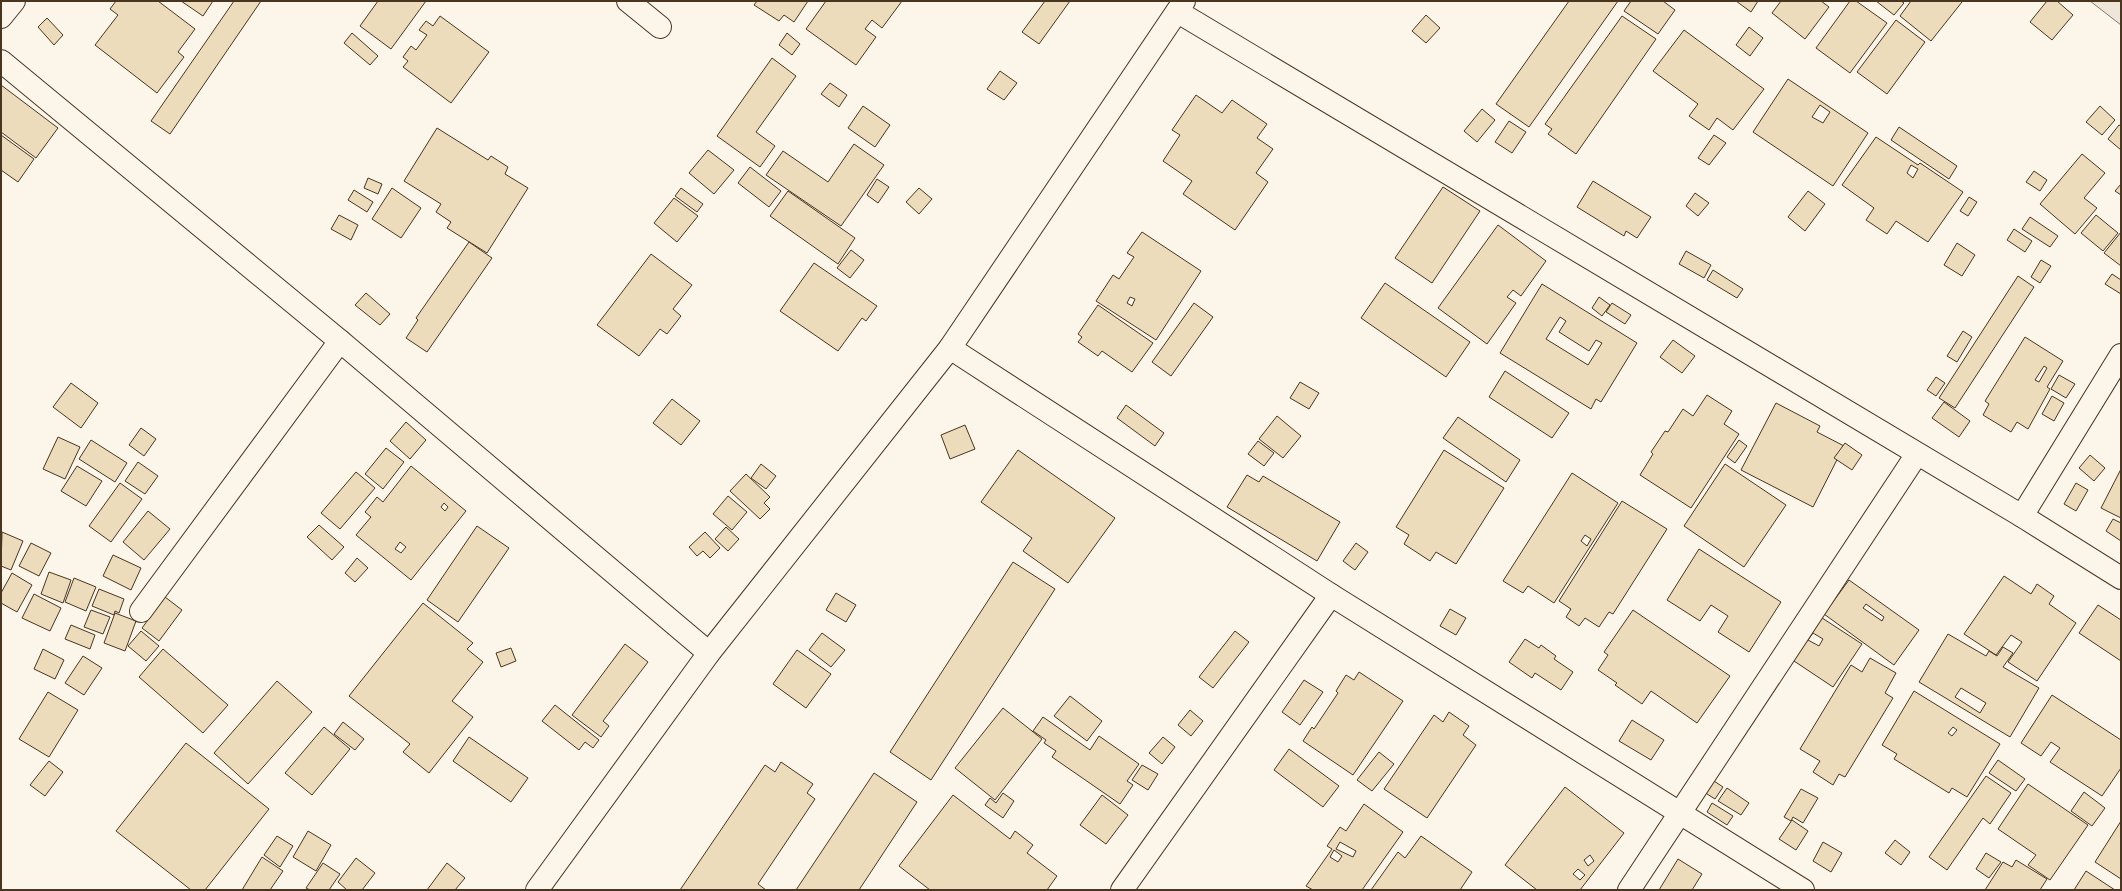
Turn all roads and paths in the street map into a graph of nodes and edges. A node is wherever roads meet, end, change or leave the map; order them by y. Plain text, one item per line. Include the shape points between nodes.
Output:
1 (14, 1) edge
2 (628, 1) edge
3 (1181, 7) edge
4 (1, 17) edge
5 (660, 27) dead end
6 (1, 61) edge
7 (340, 341) junction
8 (950, 348) junction
9 (2121, 355) edge
10 (1917, 454) junction
11 (2022, 516) junction
12 (2121, 578) edge
13 (1330, 595) junction
14 (141, 611) dead end
15 (709, 653) junction
16 (1680, 815) junction
17 (537, 890) edge
18 (1122, 890) edge
19 (1629, 890) edge
20 (1803, 890) edge

1 - 4 street
2 - 5 street
3 - 8 street
3 - 10 street
6 - 7 street
7 - 14 street
7 - 15 street
8 - 13 street
8 - 15 street
9 - 11 street
10 - 11 street
10 - 16 street
11 - 12 street
13 - 16 street
13 - 18 street
15 - 17 street
16 - 19 street
16 - 20 street

